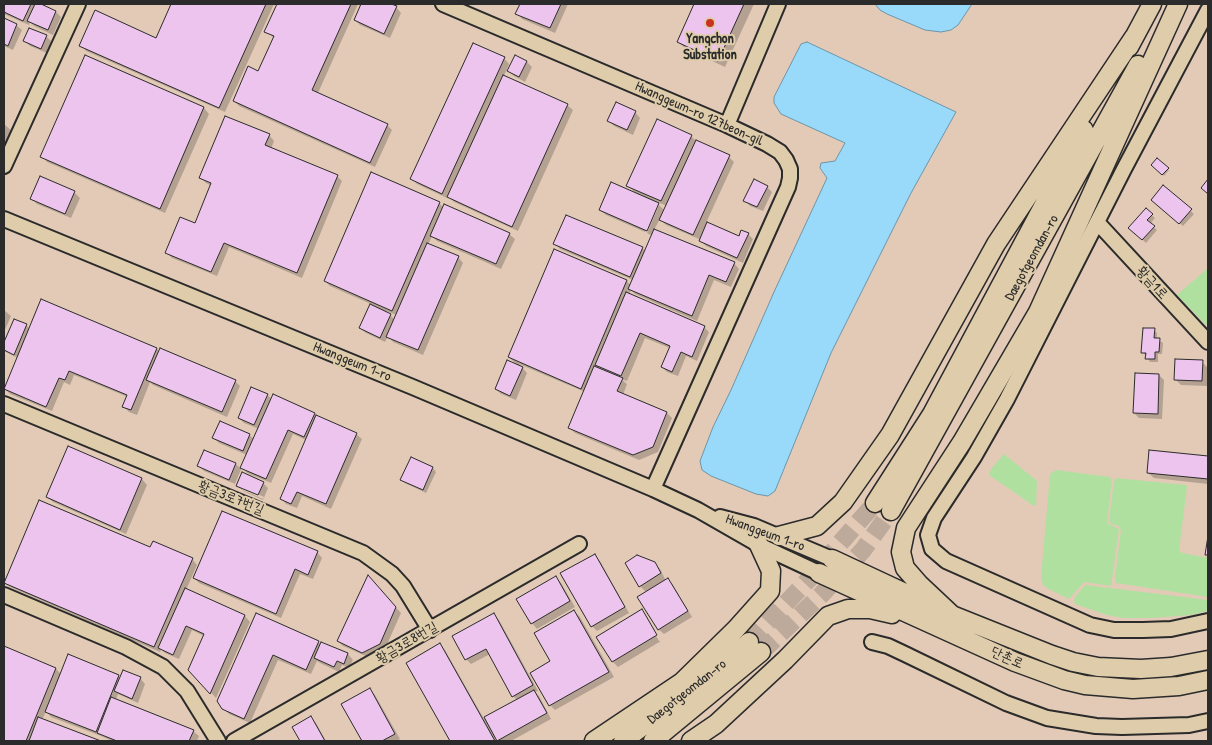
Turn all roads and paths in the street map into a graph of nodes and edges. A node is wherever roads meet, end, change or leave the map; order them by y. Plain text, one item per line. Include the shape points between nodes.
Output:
1 (78, 4) edge
2 (443, 4) edge
3 (778, 4) edge
4 (1152, 4) edge
5 (1171, 4) edge
6 (1178, 4) edge
7 (1208, 13) edge
8 (1134, 37) junction
9 (727, 125) junction
10 (4, 166) edge
11 (4, 219) edge
12 (1098, 222) junction
13 (1049, 302) junction
14 (1208, 342) edge
15 (5, 406) edge
16 (653, 489) junction
17 (875, 503) tunnel mouth
18 (698, 510) junction
19 (891, 510) tunnel mouth
20 (779, 536) junction
21 (579, 544) dead end
22 (759, 545) junction
23 (832, 559) joint
24 (819, 573) joint
25 (4, 595) edge
26 (952, 615) junction
27 (1208, 621) edge
28 (934, 624) junction
29 (430, 630) junction
30 (872, 642) dead end
31 (1208, 660) edge
32 (1208, 680) edge
33 (1208, 721) edge
34 (218, 741) edge
35 (234, 741) edge
36 (594, 741) edge
37 (623, 741) edge
38 (653, 741) edge
39 (691, 741) edge

1 - 10 street
2 - 9 street, Hwanggeum-ro 127beon-gil
3 - 9 street
4 - 8 main road, Daegotgeomdan-ro
5 - 19 main road, Daegotgeomdan-ro
6 - 13 main road
7 - 12 street
8 - 17 main road, Daegotgeomdan-ro via 932,414
8 - 20 main road via 996,244 890,435 844,502 817,526
9 - 16 street, Hwanggeum-ro 127beon-gil via 780,152 790,169 790,178
11 - 16 street, Hwanggeum 1-ro
12 - 13 street
12 - 14 street, 황금1로
13 - 26 main road via 1038,312 962,442 906,528 901,552 905,568
13 - 27 street via 996,421 930,527 928,535 932,549 946,561 1090,625 1114,630 1143,630 1186,627
15 - 29 street, 황금3로7번길 via 363,553 403,586
16 - 18 street, Hwanggeum 1-ro
18 - 20 street, Hwanggeum 1-ro
18 - 22 street, Hwanggeum 1-ro
20 - 23 street, Hwanggeum 1-ro
21 - 29 street, 황금3로8번길
22 - 24 street, Hwanggeum 1-ro
22 - 36 main road via 771,571 770,591 682,682
23 - 26 main road, 단촌로
24 - 28 main road, 단촌로
25 - 34 street via 126,647 163,667 187,692
26 - 31 main road, 단촌로 via 1052,655 1098,667 1141,669
28 - 32 main road, 단촌로 via 1045,674 1084,685 1141,689
28 - 39 main road via 870,609 848,609 828,616 716,724
29 - 35 street, 황금3로8번길
30 - 33 street via 888,646 1006,704 1047,718 1122,727
37 - 38 main road, Daegotgeomdan-ro via 755,647

